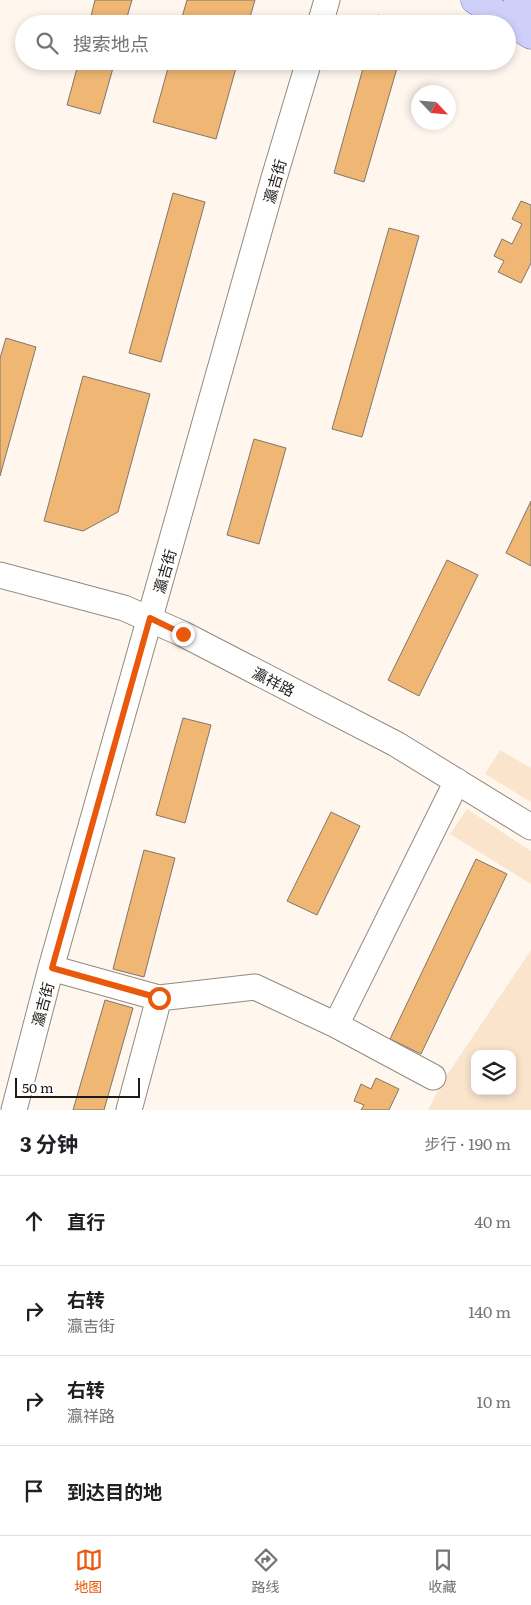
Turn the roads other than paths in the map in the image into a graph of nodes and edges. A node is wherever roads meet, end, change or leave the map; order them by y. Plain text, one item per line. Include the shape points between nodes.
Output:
1 (327, 0) edge
2 (475, 0) edge
3 (518, 0) edge
4 (531, 8) edge
5 (323, 15) edge
6 (500, 15) edge
7 (516, 25) edge
8 (531, 34) edge
9 (306, 70) edge
10 (0, 575) edge
11 (150, 618) junction
12 (457, 782) junction
13 (531, 827) edge
14 (52, 968) junction
15 (159, 998) junction
16 (336, 1025) junction
17 (433, 1077) dead end
18 (14, 1110) edge
19 (129, 1110) edge

1 - 5 street
2 - 6 main road
3 - 4 main road
7 - 8 main road
9 - 11 street, 瀛吉街
10 - 11 street, 瀛祥路
11 - 12 street, 瀛祥路 via 396,744
11 - 14 street, 瀛吉街
12 - 13 street, 瀛祥路
12 - 16 street
14 - 15 street
14 - 18 street, 瀛吉街
15 - 16 street via 254,987
15 - 19 street
16 - 17 street

